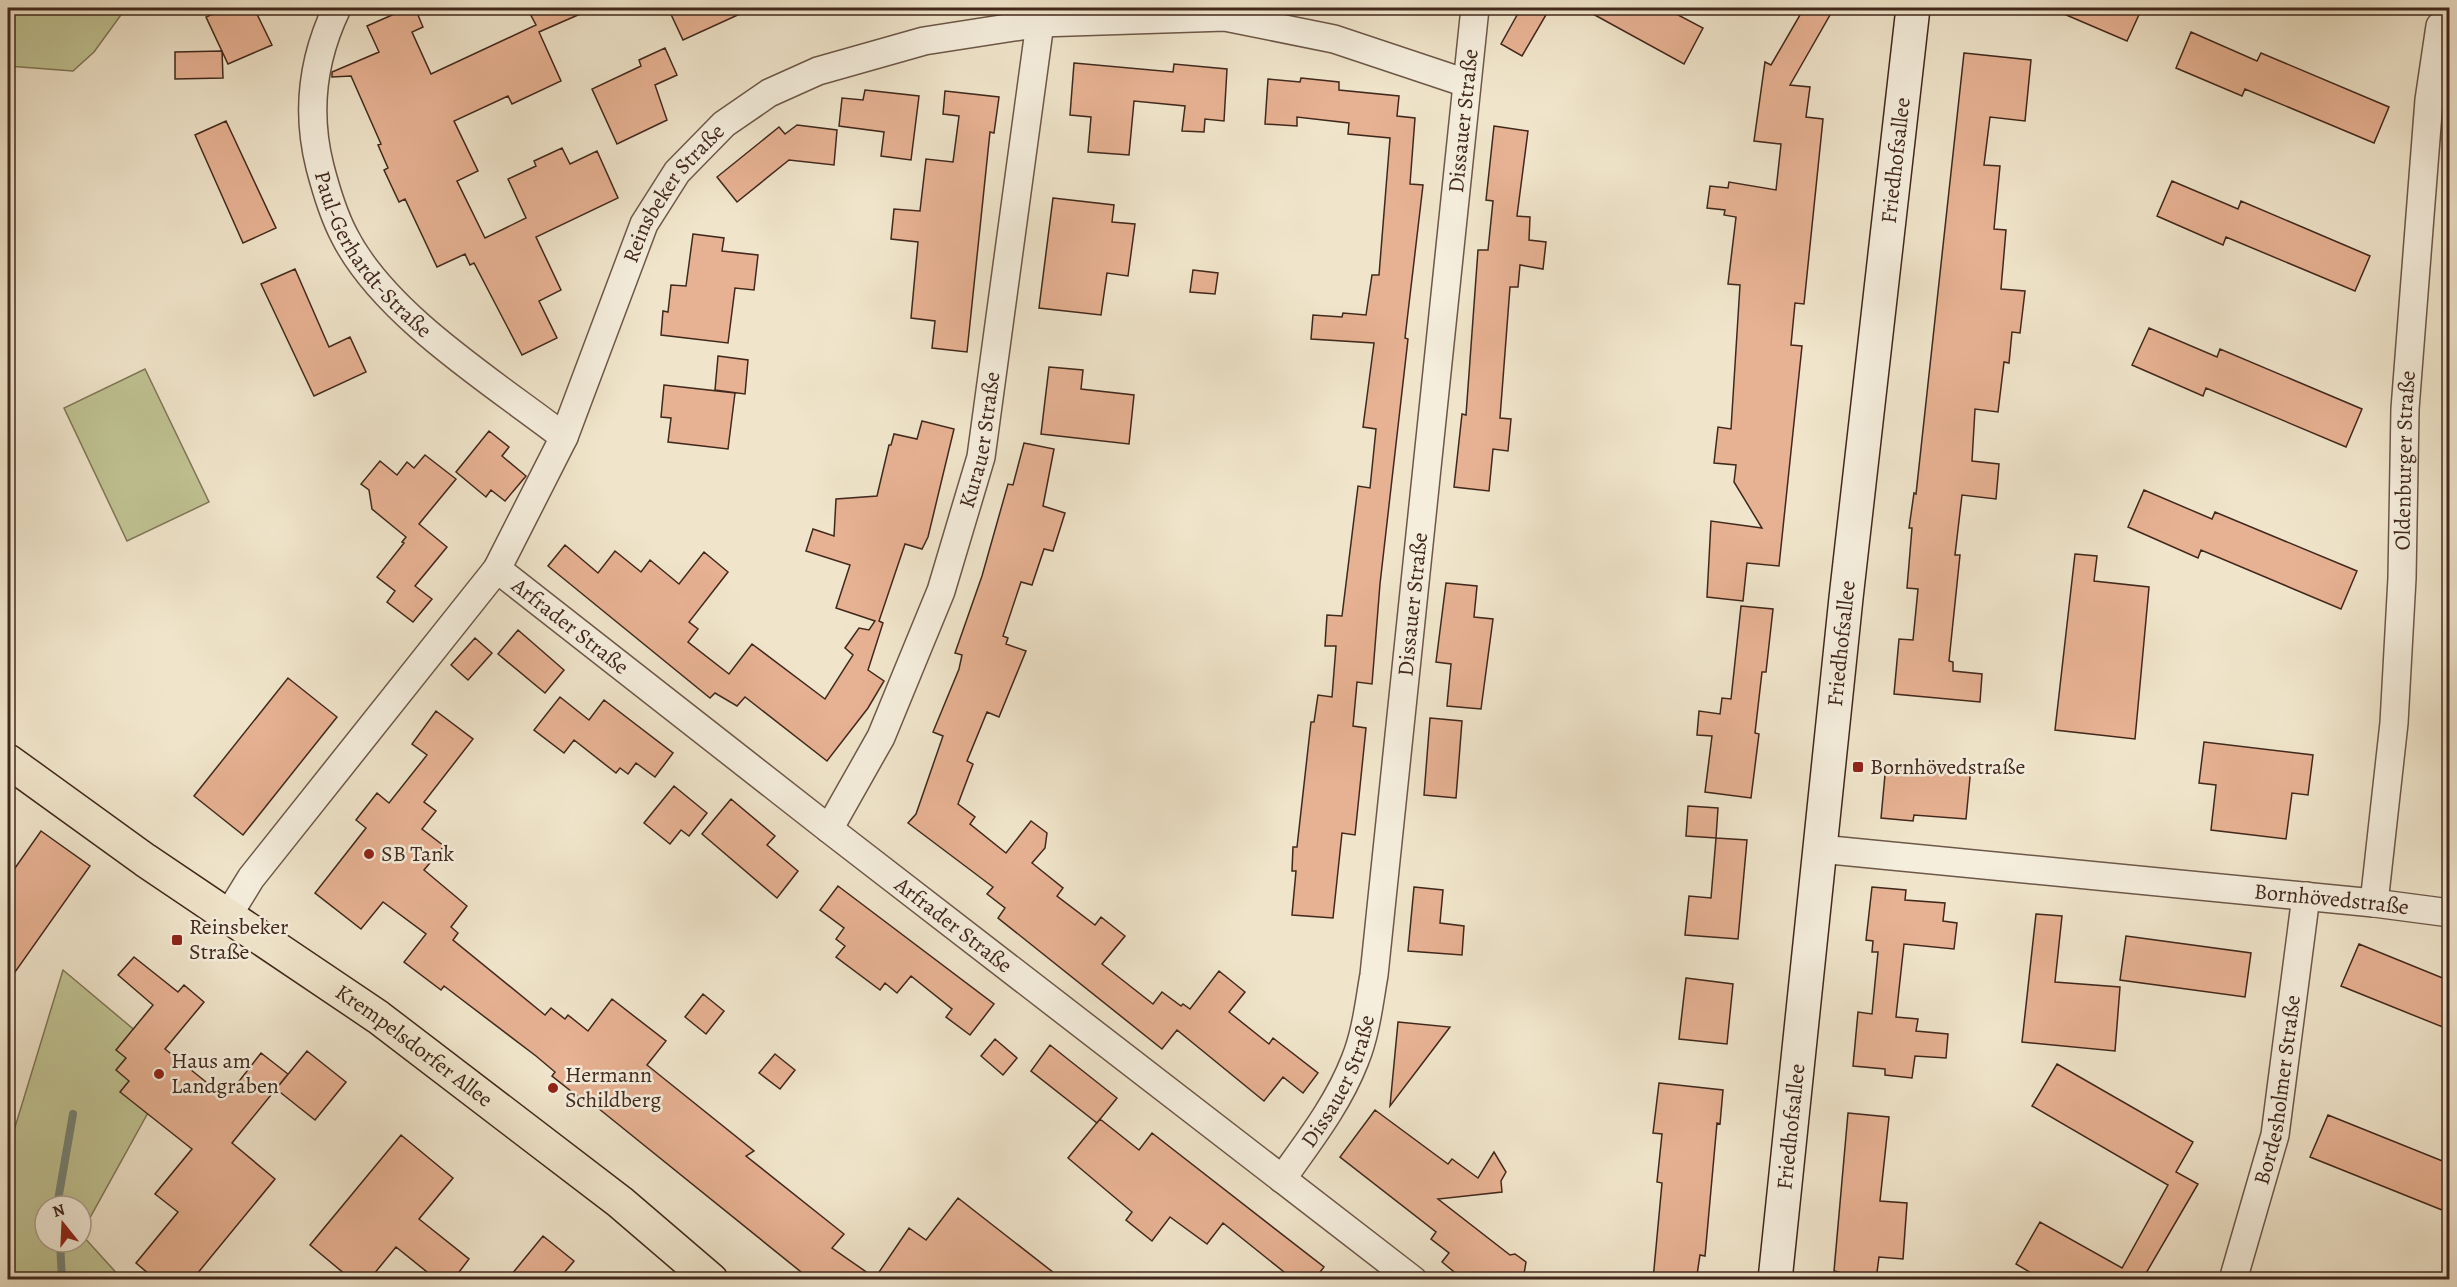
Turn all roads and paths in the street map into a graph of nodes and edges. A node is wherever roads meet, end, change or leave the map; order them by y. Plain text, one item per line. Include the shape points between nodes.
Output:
1 (337, 8) edge
2 (1475, 8) edge
3 (1913, 8) edge
4 (2444, 20) edge
5 (1040, 23) junction
6 (1466, 83) junction
7 (564, 437) junction
8 (497, 569) junction
9 (8, 761) edge
10 (829, 829) junction
11 (1820, 849) junction
12 (2307, 896) junction
13 (2374, 903) junction
14 (2450, 913) edge
15 (228, 916) junction
16 (1282, 1179) junction
17 (711, 1280) edge
18 (1413, 1280) edge
19 (1775, 1280) edge
20 (2233, 1280) edge

1 - 7 street, Paul-Gerhardt-Straße via 323,37 312,100 313,140 325,188 344,236 374,280 411,318
2 - 6 street, Dissauer Straße
3 - 11 street, Friedhofsallee
4 - 13 street, Oldenburger Straße via 2429,100 2405,409 2394,723
5 - 6 street, Reinsbeker Straße via 1225,17 1334,39
5 - 7 street, Reinsbeker Straße via 924,40 818,71 769,93 724,124 677,172 644,224
5 - 10 street, Kurauer Straße via 981,457 937,602 881,737
6 - 16 street, Dissauer Straße via 1367,1018 1355,1060 1329,1113
7 - 8 street, Reinsbeker Straße
8 - 10 street, Arfrader Straße
8 - 15 street, Reinsbeker Straße via 258,869
9 - 15 main road, Krempelsdorfer Allee
10 - 16 street, Arfrader Straße
11 - 12 street, Bornhövedstraße
11 - 19 street, Friedhofsallee
12 - 13 street, Bornhövedstraße
12 - 20 street, Bordesholmer Straße via 2275,1135
13 - 14 street, Bornhövedstraße
15 - 17 main road, Krempelsdorfer Allee via 378,1017 620,1202
16 - 18 street, Arfrader Straße

